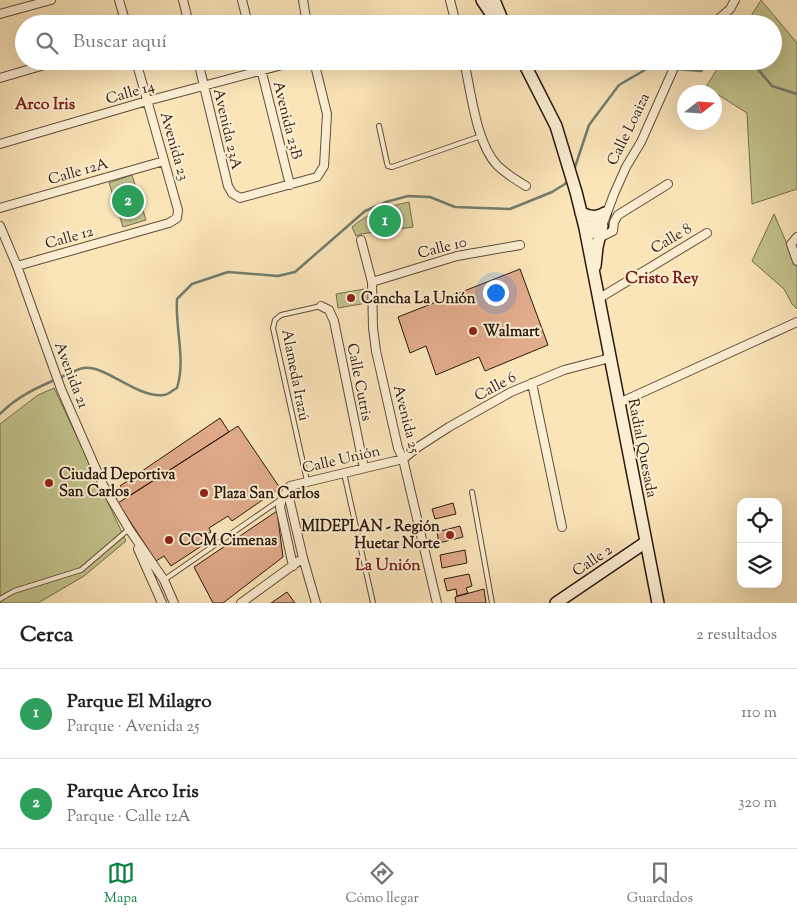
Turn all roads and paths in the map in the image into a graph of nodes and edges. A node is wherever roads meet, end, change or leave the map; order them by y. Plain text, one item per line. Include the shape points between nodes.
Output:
1 (51, 0) edge
2 (119, 0) edge
3 (182, 0) edge
4 (242, 0) edge
5 (303, 0) edge
6 (450, 0) edge
7 (482, 0) edge
8 (494, 0) edge
9 (735, 0) edge
10 (0, 14) edge
11 (123, 15) edge
12 (186, 15) edge
13 (246, 15) edge
14 (306, 15) edge
15 (454, 15) edge
16 (492, 15) edge
17 (500, 15) edge
18 (723, 15) edge
19 (27, 70) edge
20 (139, 70) edge
21 (200, 70) edge
22 (262, 70) joint
23 (316, 70) edge
24 (466, 70) edge
25 (528, 70) edge
26 (673, 70) edge
27 (0, 78) edge
28 (204, 86) junction
29 (148, 101) junction
30 (379, 126) dead end
31 (481, 136) junction
32 (0, 144) edge
33 (164, 161) junction
34 (668, 184) dead end
35 (290, 185) junction
36 (526, 186) dead end
37 (0, 208) edge
38 (178, 210) joint
39 (606, 211) junction
40 (581, 213) junction
41 (0, 226) edge
42 (602, 226) junction
43 (586, 233) junction
44 (707, 233) dead end
45 (797, 237) edge
46 (599, 238) junction
47 (361, 240) dead end
48 (520, 244) dead end
49 (797, 261) edge
50 (17, 266) junction
51 (372, 282) junction
52 (594, 282) junction
53 (598, 299) junction
54 (321, 306) joint
55 (797, 322) edge
56 (610, 358) junction
57 (532, 383) junction
58 (619, 403) junction
59 (403, 459) junction
60 (364, 468) junction
61 (344, 473) junction
62 (307, 482) junction
63 (288, 489) junction
64 (472, 492) dead end
65 (282, 499) junction
66 (562, 527) dead end
67 (129, 529) junction
68 (646, 542) junction
69 (303, 558) junction
70 (293, 566) junction
71 (164, 580) junction
72 (0, 599) edge
73 (162, 603) edge
74 (174, 603) edge
75 (241, 603) edge
76 (316, 603) edge
77 (373, 603) edge
78 (437, 603) edge
79 (492, 603) edge
80 (556, 603) edge
81 (658, 603) edge

1 - 10 street
2 - 11 street
3 - 12 street
4 - 13 street
5 - 14 street
6 - 15 street
7 - 16 main road
8 - 17 main road
9 - 18 street
19 - 27 street
20 - 29 street, Avenida 23
21 - 28 street, Avenida 23A
22 - 28 street, Calle 14
22 - 35 street, Avenida 23B
23 - 35 street via 327,114 324,166 317,177
24 - 31 street
25 - 40 main road via 556,126
26 - 39 street, Calle Loaiza
28 - 29 street, Calle 14
28 - 35 street, Avenida 23A via 232,193 240,198
29 - 32 street, Calle 14
29 - 33 street, Avenida 23
30 - 31 lane via 388,166 392,167
31 - 36 street via 496,164
33 - 37 street, Calle 12A
33 - 38 street, Avenida 23
34 - 46 street via 618,214 612,231
38 - 50 street, Calle 12 via 177,218 168,223
39 - 40 main road via 591,217
39 - 42 street, Calle Loaiza
39 - 43 street
40 - 43 main road
41 - 50 street, Avenida 21
42 - 43 street
42 - 46 main road, Calle Loaiza
43 - 52 main road
44 - 53 street, Calle 8
45 - 49 street via 791,244
46 - 52 main road, Calle Loaiza
47 - 51 street, Avenida 25
48 - 51 street, Calle 10 via 457,256
50 - 67 street, Avenida 21 via 61,389 103,485
51 - 59 street, Avenida 25 via 376,351
52 - 53 main road, Radial Quesada
53 - 56 main road, Radial Quesada
54 - 60 street, Calle Cutris via 329,310 334,321
54 - 62 lane, Alameda Irazú via 281,315 275,320 274,328
55 - 58 street
56 - 57 street, Calle 6 via 564,370
56 - 58 main road, Radial Quesada
57 - 59 street, Calle 6 via 449,427
57 - 66 street
58 - 68 main road, Radial Quesada
59 - 60 street, Calle Unión
59 - 78 street, Avenida 25
60 - 61 street, Calle Unión
61 - 62 street, Calle Unión
61 - 77 lane
62 - 63 street, Calle Unión via 294,484
63 - 65 street, Calle Unión
63 - 69 street, Calle Unión
64 - 79 lane
65 - 70 street via 282,522
65 - 71 lane
67 - 71 street, Avenida 21
67 - 72 lane via 81,570 14,591
67 - 73 street, Avenida 21
68 - 80 main road, Calle 2
68 - 81 main road, Radial Quesada
69 - 70 street
69 - 76 street, Calle Unión
70 - 75 street
71 - 74 street, Avenida 21

